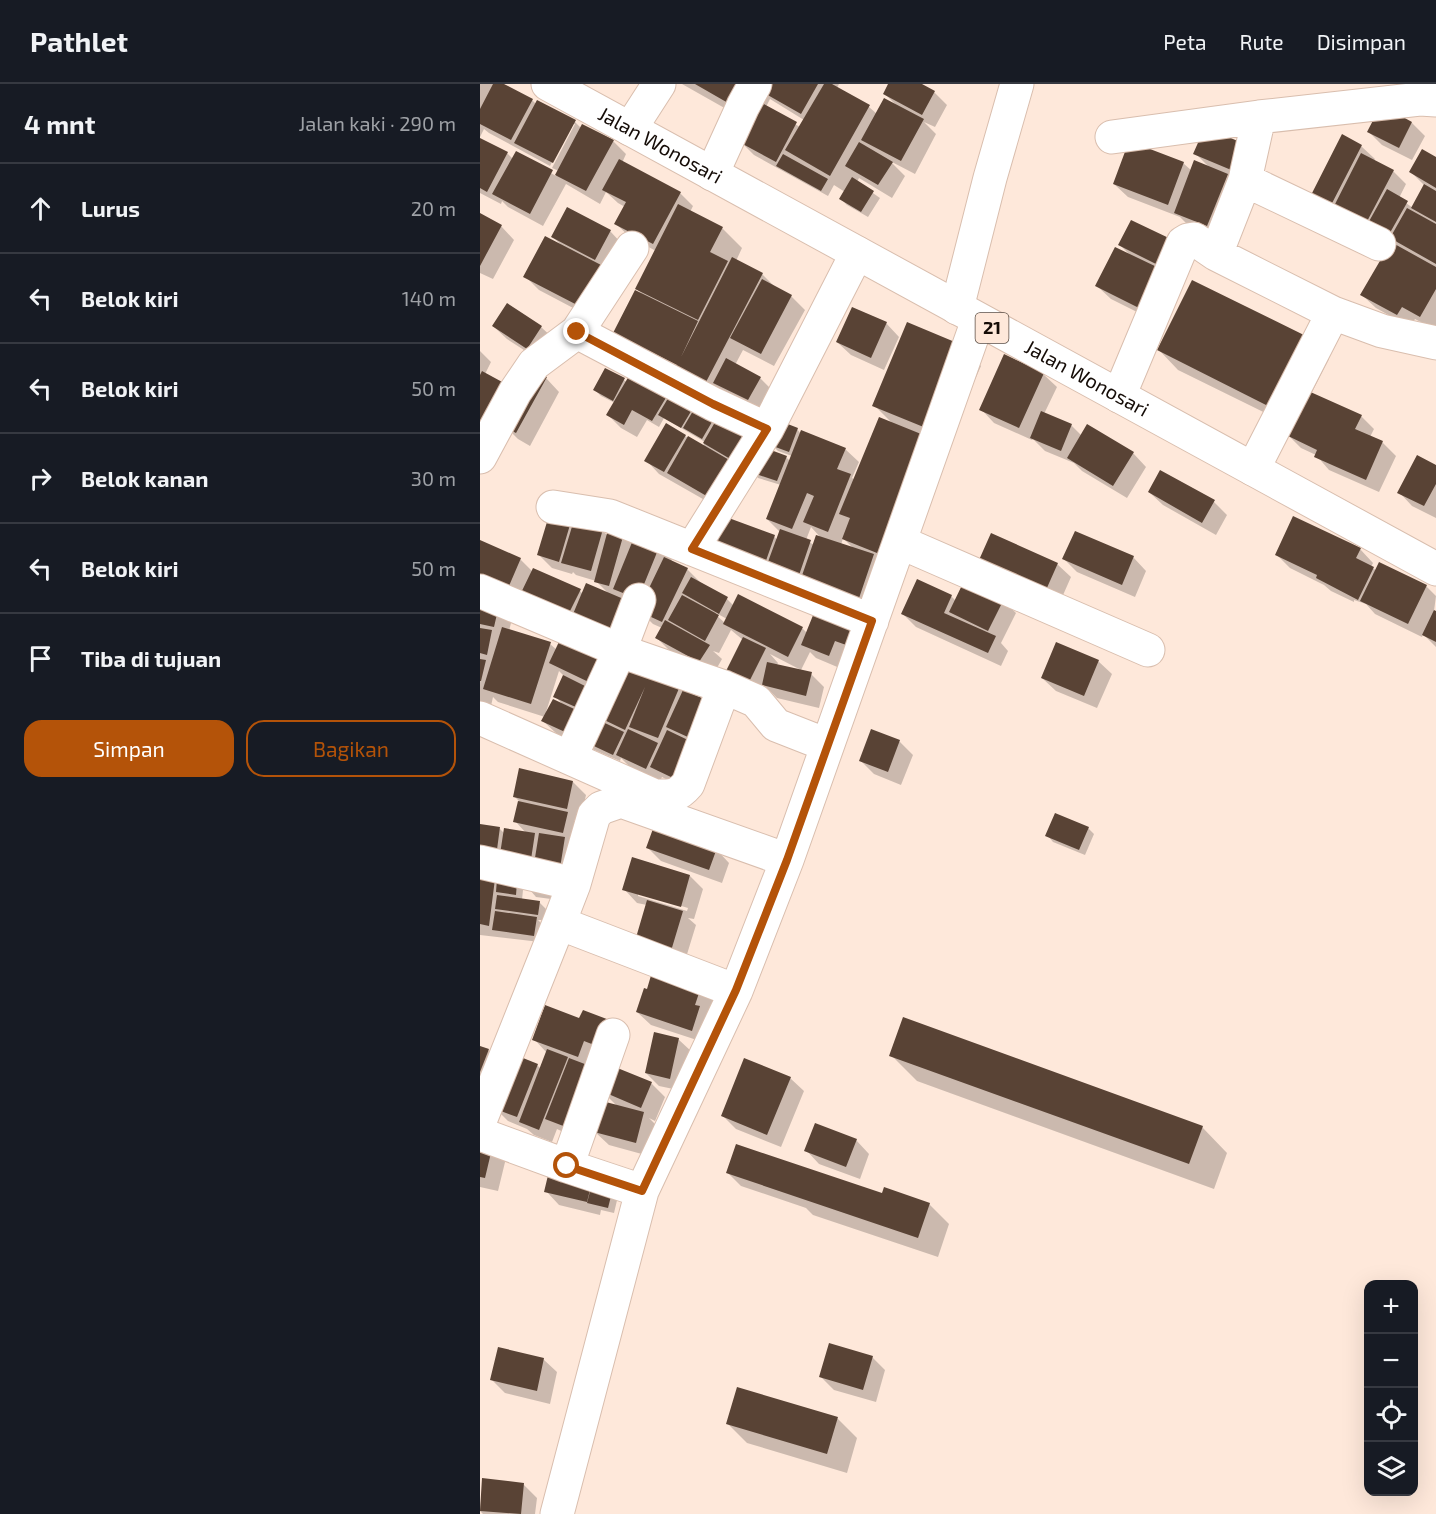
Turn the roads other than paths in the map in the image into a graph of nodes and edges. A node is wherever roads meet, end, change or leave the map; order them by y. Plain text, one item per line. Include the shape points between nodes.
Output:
1 (550, 84) edge
2 (659, 84) edge
3 (755, 84) edge
4 (1017, 84) edge
5 (1425, 94) edge
6 (1259, 117) junction
7 (630, 129) junction
8 (1112, 137) dead end
9 (712, 174) junction
10 (1245, 180) junction
11 (1379, 244) dead end
12 (632, 248) dead end
13 (857, 253) junction
14 (1216, 254) junction
15 (1333, 313) junction
16 (968, 314) junction
17 (577, 332) junction
18 (1436, 343) edge
19 (1119, 396) junction
20 (767, 429) junction
21 (480, 457) edge
22 (1253, 469) junction
23 (553, 507) dead end
24 (900, 542) junction
25 (692, 549) junction
26 (1436, 569) edge
27 (480, 591) edge
28 (639, 600) dead end
29 (872, 621) junction
30 (621, 650) junction
31 (1148, 650) dead end
32 (724, 687) junction
33 (480, 718) edge
34 (827, 745) junction
35 (570, 758) junction
36 (787, 860) junction
37 (480, 862) edge
38 (574, 884) junction
39 (559, 923) junction
40 (736, 990) junction
41 (613, 1035) dead end
42 (480, 1121) edge
43 (480, 1134) edge
44 (567, 1166) junction
45 (642, 1191) junction
46 (557, 1514) edge

1 - 7 main road, Jalan Wonosari / 21
2 - 7 main road
3 - 9 main road
4 - 16 main road via 990,178
5 - 6 main road
6 - 8 main road
6 - 10 main road
7 - 9 main road, Jalan Wonosari / 21
9 - 13 main road, Jalan Wonosari / 21
10 - 11 main road
10 - 14 main road
12 - 17 main road
13 - 16 main road, Jalan Wonosari / 21
13 - 20 main road
14 - 15 main road
14 - 19 main road via 1194,239 1183,243
15 - 18 main road via 1382,331
15 - 22 main road
16 - 19 main road, Jalan Wonosari / 21
16 - 24 main road
17 - 20 main road
17 - 21 main road via 534,364
19 - 22 main road, Jalan Wonosari / 21
20 - 25 main road
22 - 26 main road, Jalan Wonosari / 21
23 - 25 main road via 610,516
24 - 29 main road
24 - 31 main road
25 - 29 main road
27 - 30 main road
28 - 30 main road
29 - 34 main road
30 - 32 main road
30 - 35 main road
32 - 34 main road via 756,702 776,725
32 - 35 main road via 688,784 680,793 655,796
33 - 35 main road
34 - 36 main road
36 - 38 main road via 621,801 594,815
36 - 40 main road
37 - 38 main road
38 - 39 main road
39 - 40 main road
39 - 42 main road
40 - 45 main road
41 - 44 main road
43 - 44 main road
44 - 45 main road
45 - 46 main road

